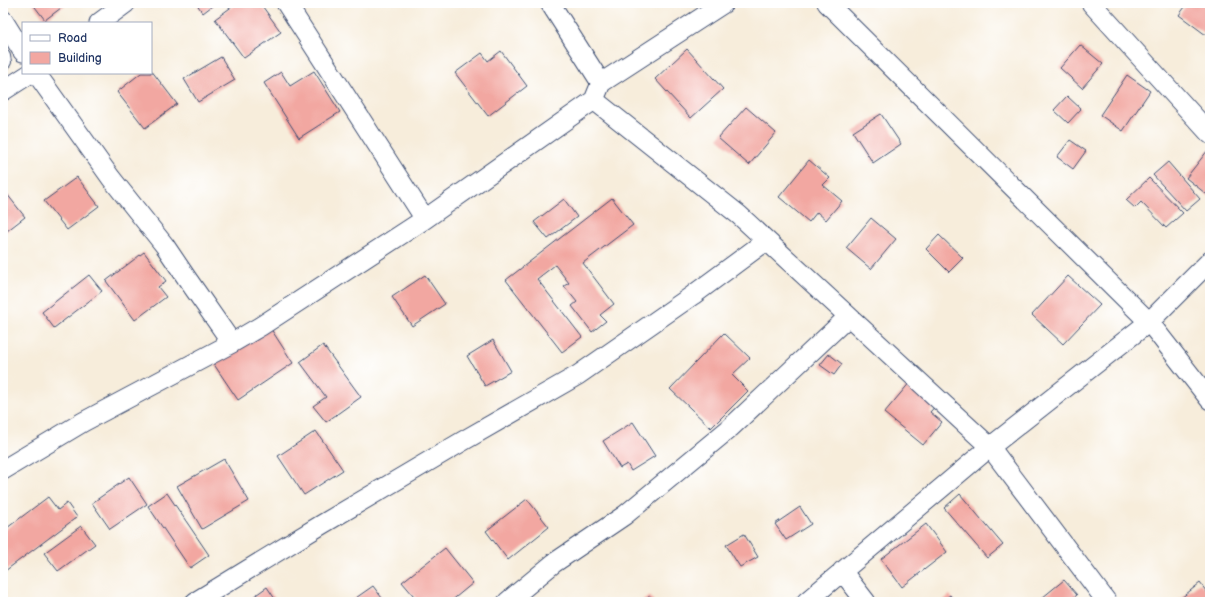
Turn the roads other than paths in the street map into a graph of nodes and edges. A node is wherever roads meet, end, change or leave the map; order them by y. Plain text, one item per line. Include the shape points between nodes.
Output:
1 (126, 3) edge
2 (286, 3) edge
3 (550, 3) edge
4 (724, 3) edge
5 (827, 3) edge
6 (1091, 3) edge
7 (3, 20) edge
8 (100, 22) edge
9 (22, 50) edge
10 (3, 53) edge
11 (3, 67) edge
12 (30, 74) edge
13 (37, 74) edge
14 (602, 82) junction
15 (3, 92) edge
16 (594, 100) junction
17 (1210, 134) edge
18 (426, 219) junction
19 (766, 241) junction
20 (1210, 261) edge
21 (848, 317) junction
22 (1149, 322) junction
23 (232, 343) junction
24 (1210, 400) edge
25 (990, 447) junction
26 (3, 470) edge
27 (842, 571) junction
28 (195, 602) edge
29 (507, 602) edge
30 (806, 602) edge
31 (866, 602) edge
32 (1107, 602) edge

1 - 8 street
2 - 18 street
3 - 14 street
4 - 14 street
5 - 22 street
6 - 17 street
7 - 9 street
10 - 11 lane via 6,62
12 - 15 street
13 - 23 street via 111,178 165,246
14 - 16 street
16 - 18 street
16 - 19 street via 739,215
18 - 23 street
19 - 21 street
19 - 28 street via 578,375
20 - 22 street
21 - 25 street
21 - 29 street via 730,428 625,515 554,563
22 - 24 street
22 - 25 street
23 - 26 street via 83,422
25 - 27 street
25 - 32 street
27 - 30 street
27 - 31 street

